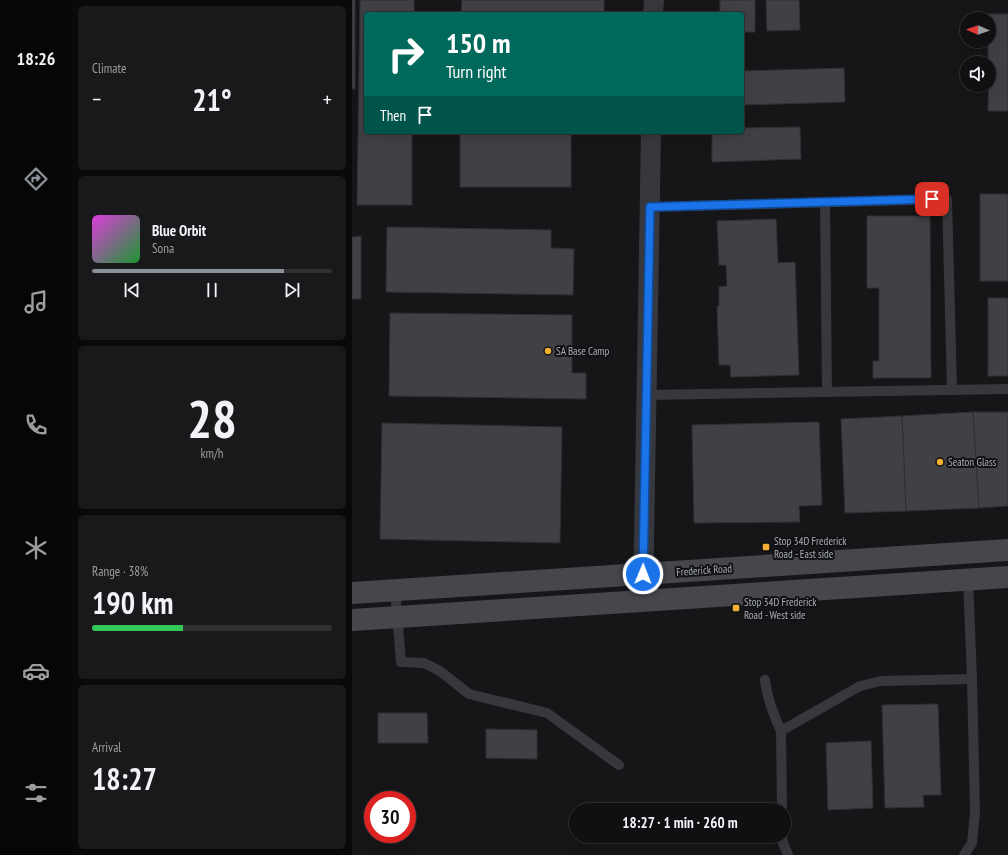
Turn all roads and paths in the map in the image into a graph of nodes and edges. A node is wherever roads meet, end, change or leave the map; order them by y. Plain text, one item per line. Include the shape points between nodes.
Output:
1 (654, 0) edge
2 (654, 12) edge
3 (651, 134) edge
4 (825, 202) junction
5 (650, 207) junction
6 (1008, 389) edge
7 (952, 390) junction
8 (827, 392) junction
9 (646, 394) junction
10 (1008, 550) edge
11 (643, 574) junction
12 (1008, 577) edge
13 (968, 580) junction
14 (395, 590) junction
15 (352, 593) edge
16 (643, 601) junction
17 (397, 616) junction
18 (352, 620) edge
19 (972, 679) junction
20 (765, 680) dead end
21 (781, 732) junction
22 (619, 765) dead end
23 (782, 803) edge
24 (783, 843) edge
25 (788, 855) edge
26 (964, 855) edge

1 - 2 street
3 - 5 street
4 - 5 lane
4 - 7 lane via 947,199
4 - 8 lane
5 - 9 street
6 - 7 lane
7 - 8 lane
8 - 9 lane
9 - 11 street
10 - 11 main road, Frederick Road
11 - 14 main road, Frederick Road
11 - 16 street
12 - 13 main road
13 - 16 main road
13 - 19 lane
14 - 15 main road, Frederick Road
14 - 17 lane
16 - 17 main road
17 - 18 main road
17 - 22 lane via 401,662 424,664 440,671 469,694 547,713
19 - 21 lane via 881,681 860,686
19 - 26 lane via 975,812 972,843
20 - 21 lane via 766,694
21 - 23 lane
24 - 25 lane

